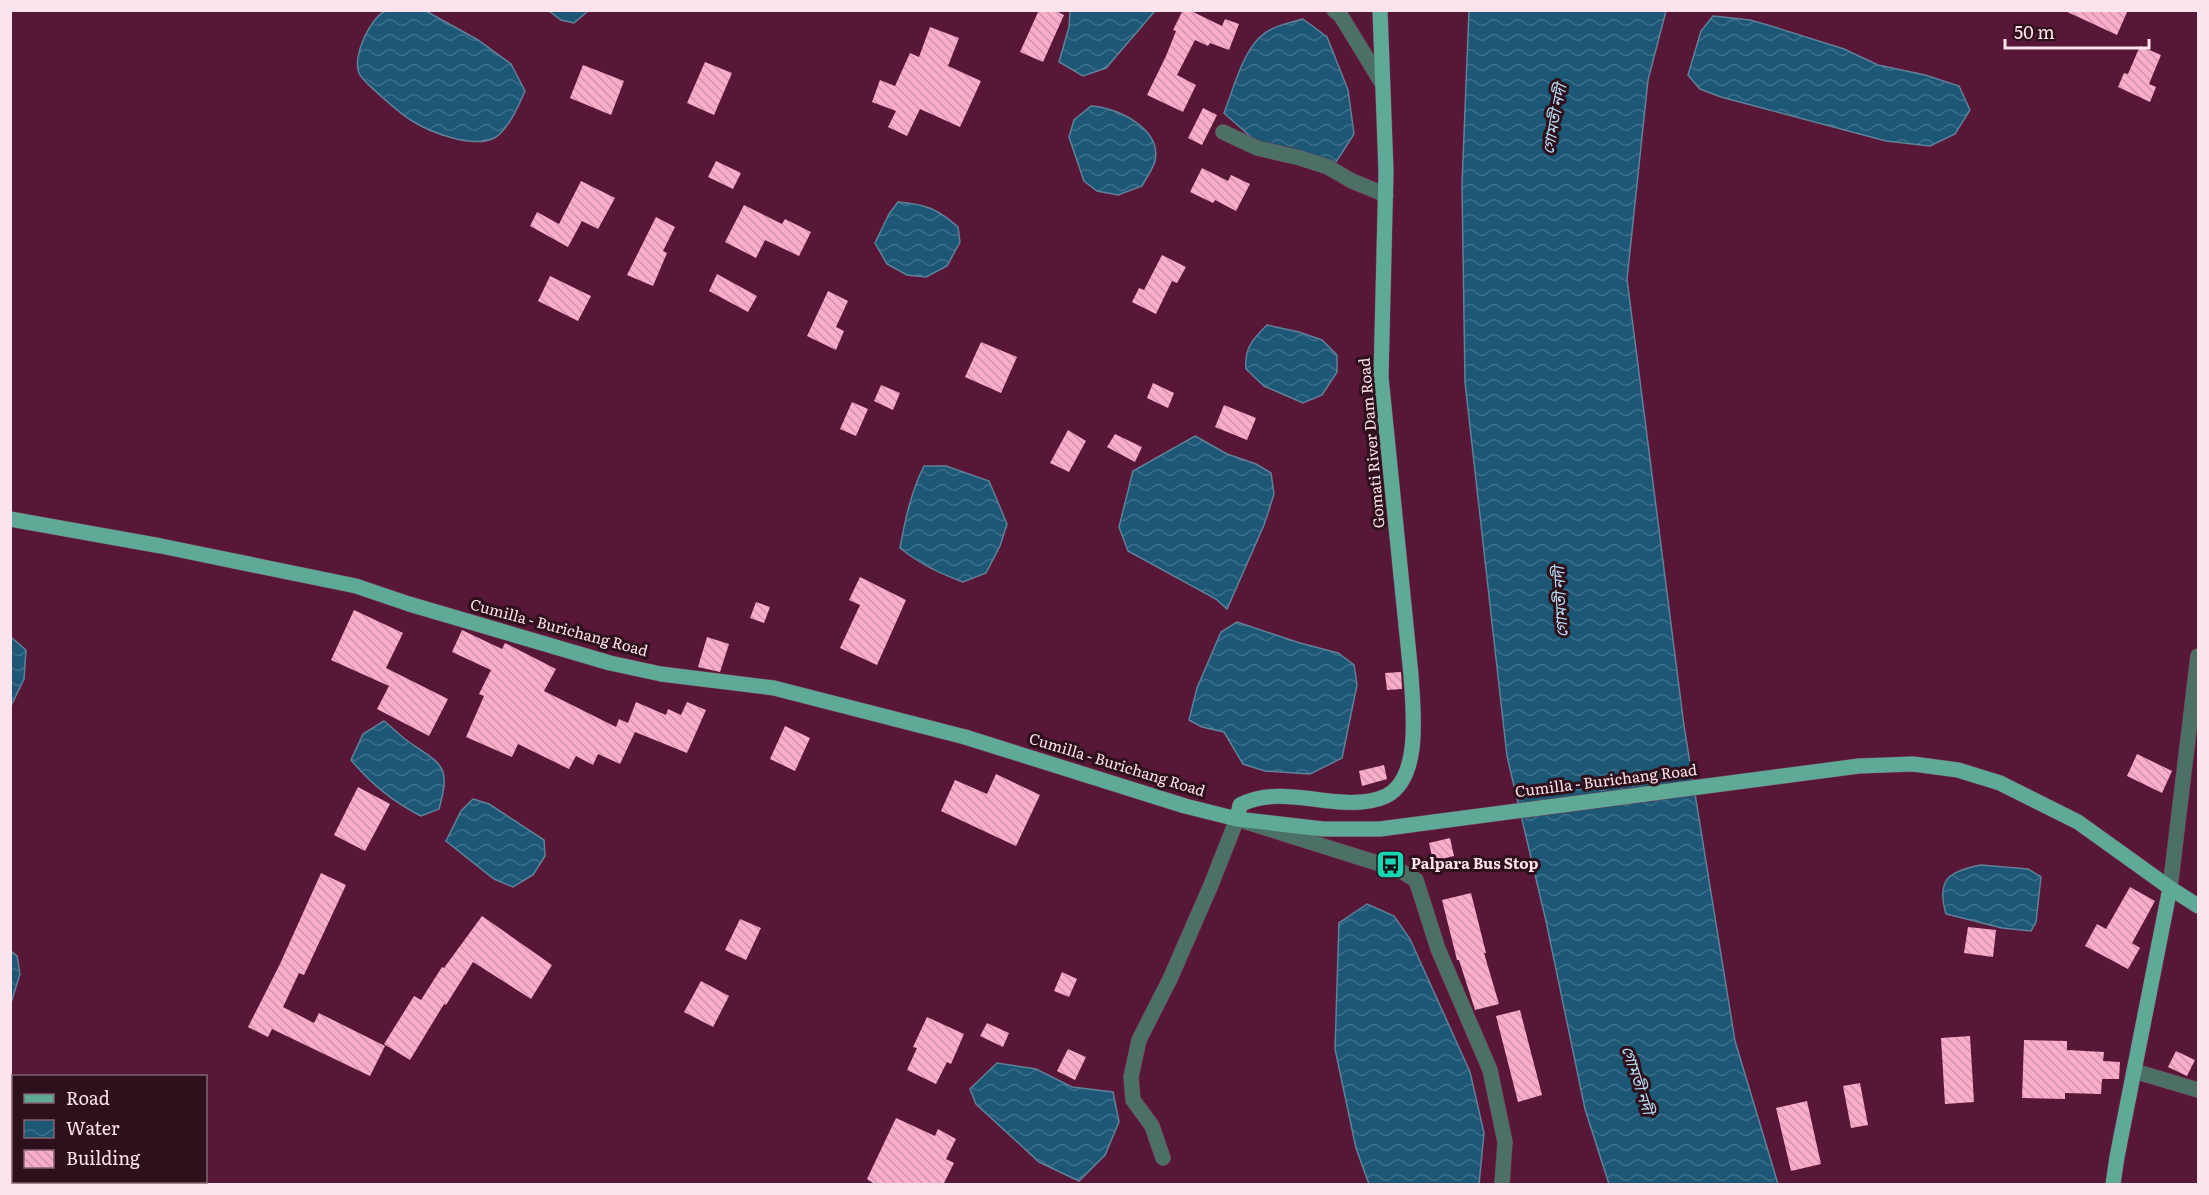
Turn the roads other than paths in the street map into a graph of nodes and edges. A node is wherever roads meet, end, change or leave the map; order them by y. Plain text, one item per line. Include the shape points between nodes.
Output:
1 (1334, 10) edge
2 (1380, 10) edge
3 (1382, 83) junction
4 (1223, 132) dead end
5 (1386, 195) junction
6 (10, 519) edge
7 (2199, 656) edge
8 (1237, 819) junction
9 (2170, 888) junction
10 (2199, 906) edge
11 (2134, 1071) junction
12 (2199, 1090) edge
13 (1163, 1158) dead end
14 (1502, 1185) edge
15 (2113, 1185) edge

1 - 3 street
2 - 3 main road, Gomati River Dam Road
3 - 5 main road, Gomati River Dam Road
4 - 5 street via 1257,148 1328,167
5 - 8 main road, Gomati River Dam Road via 1381,378 1411,675 1414,723 1409,763 1404,779 1385,796 1354,802 1273,796 1251,799 1240,805
6 - 8 main road, Cumilla - Burichang Road via 357,586 610,663 661,674 774,688 965,736
7 - 9 street
8 - 9 main road, Cumilla - Burichang Road via 1357,831 1859,766 1913,764 1958,770 2000,783 2078,822
8 - 13 street via 1212,885 1139,1040 1131,1077 1133,1100 1152,1126
8 - 14 street via 1383,865 1416,880 1438,949 1490,1070 1505,1142
9 - 10 main road, Cumilla - Burichang Road
9 - 11 main road
11 - 12 street
11 - 15 main road

